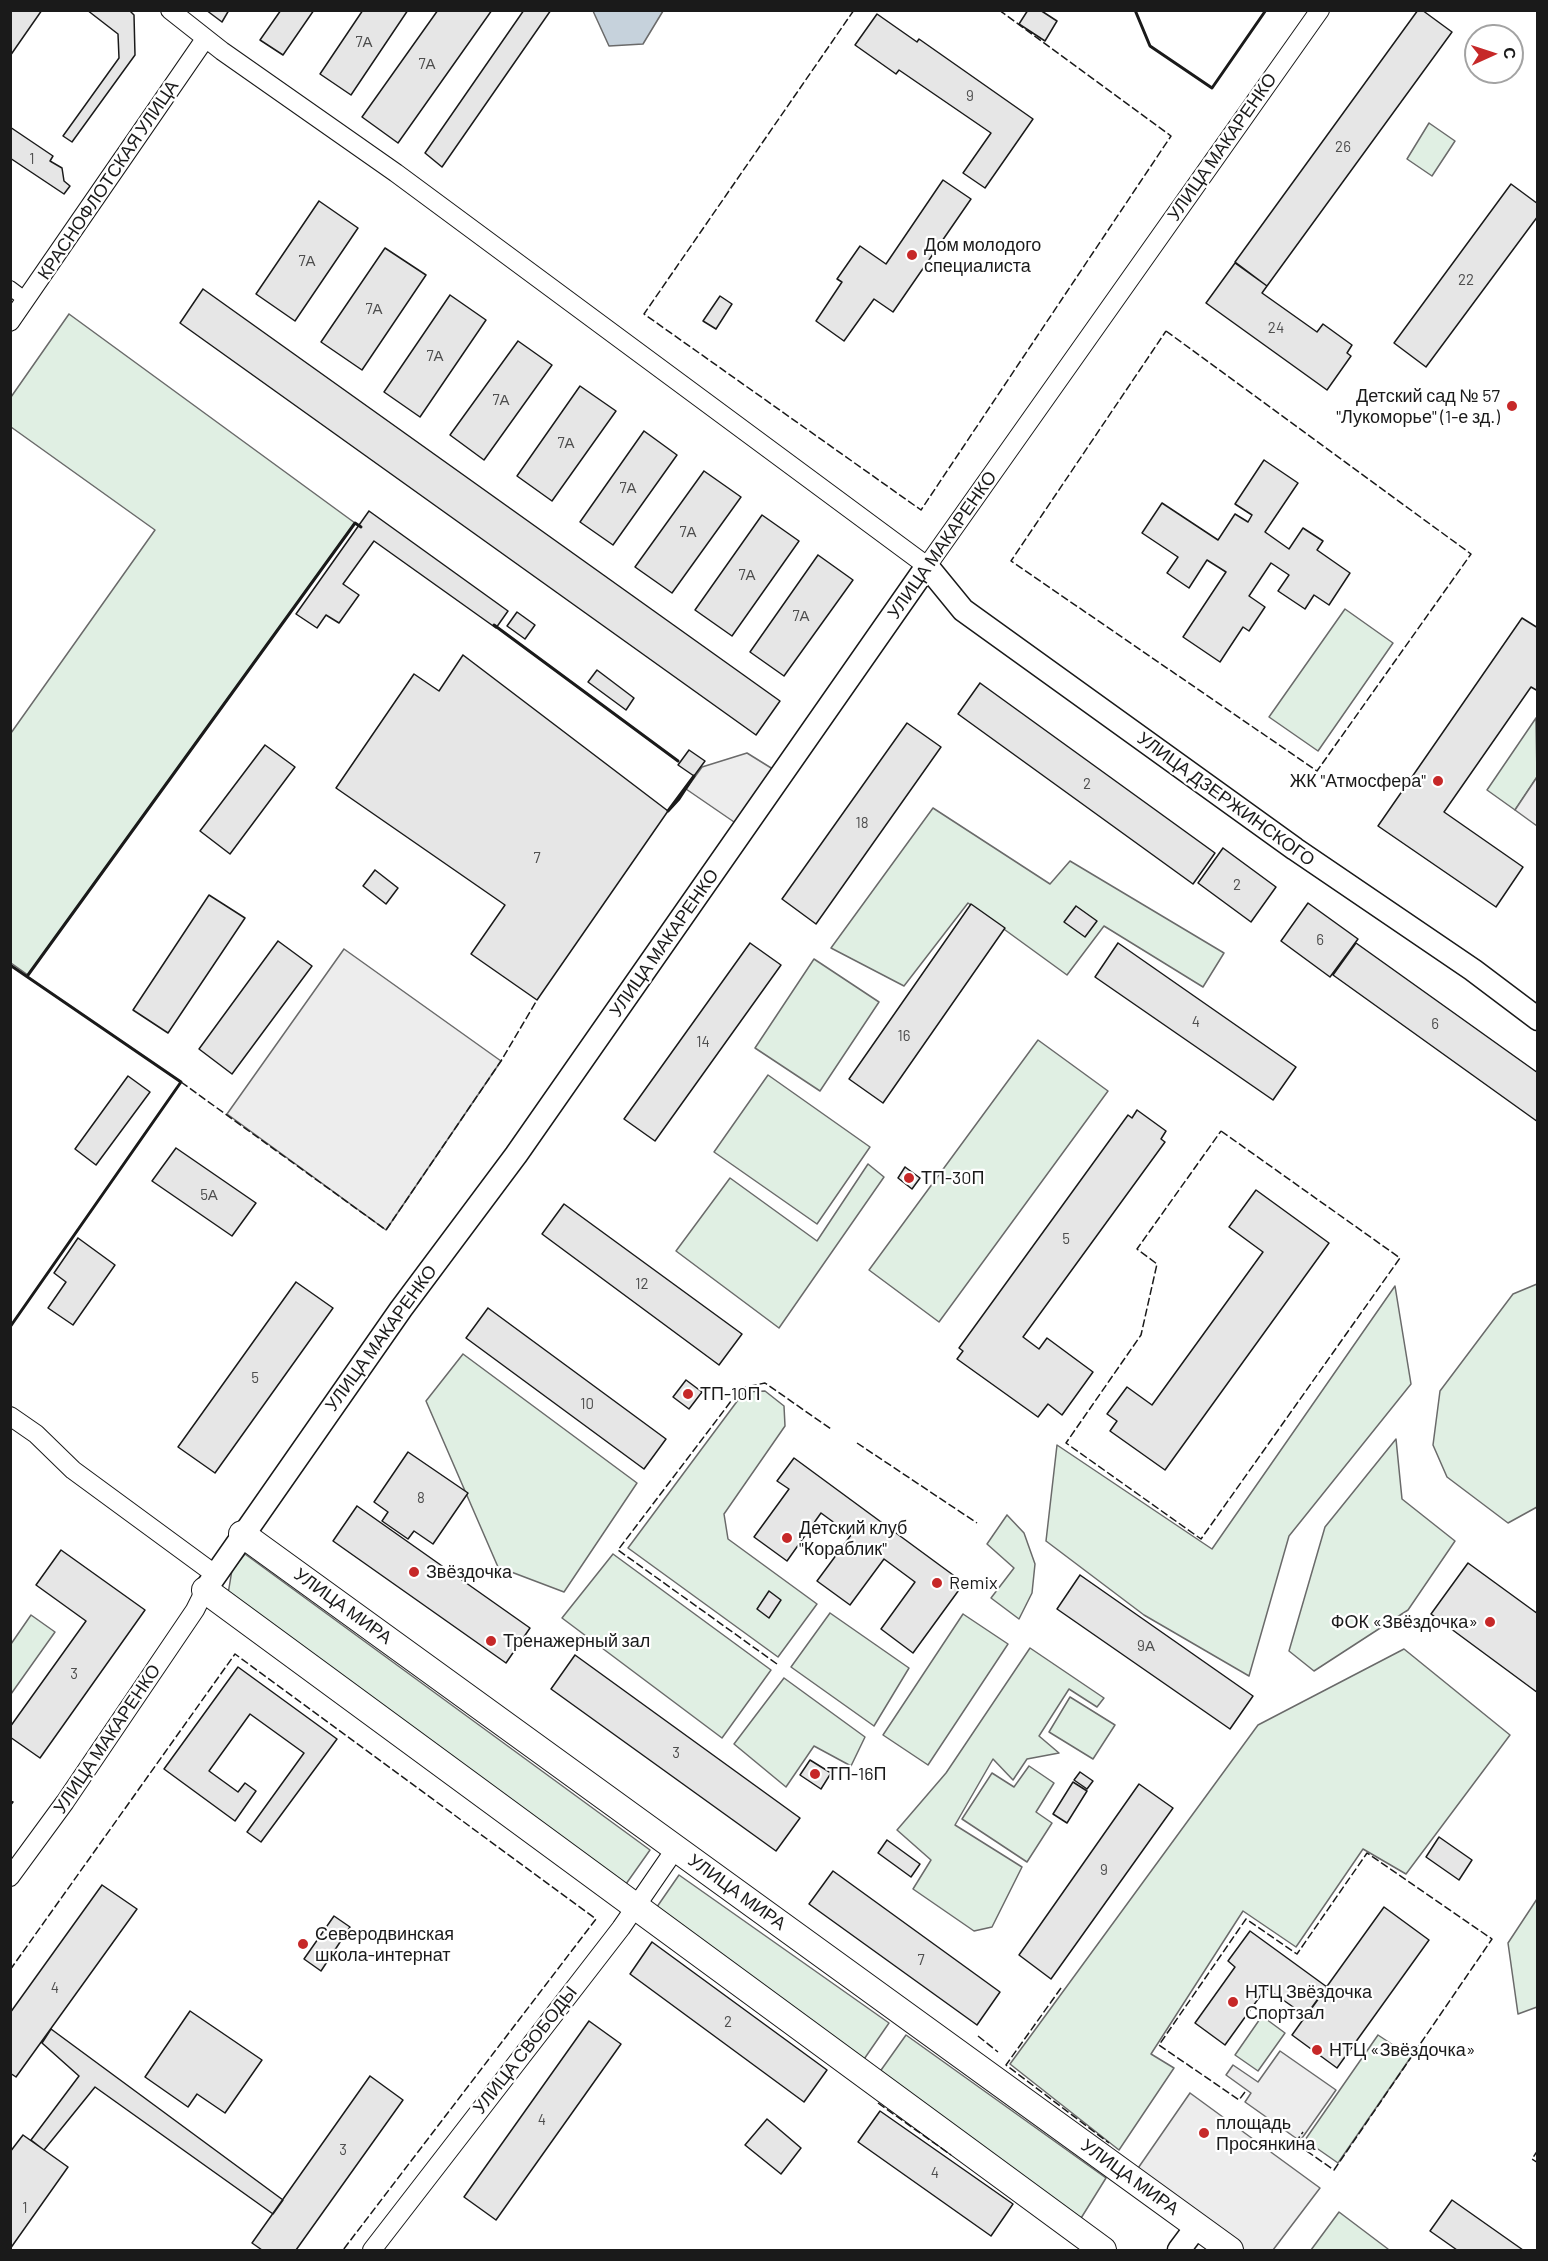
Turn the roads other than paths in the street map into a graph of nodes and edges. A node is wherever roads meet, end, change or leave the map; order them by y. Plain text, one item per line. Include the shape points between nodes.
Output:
1 (170, 10) edge
2 (1320, 10) edge
3 (205, 39) junction
4 (10, 288) edge
5 (26, 300) junction
6 (10, 322) edge
7 (927, 567) junction
8 (1538, 1019) edge
9 (10, 1416) edge
10 (242, 1534) junction
11 (211, 1582) junction
12 (676, 1848) junction
13 (10, 1877) edge
14 (635, 1905) junction
15 (1197, 2226) junction
16 (372, 2250) edge
17 (1103, 2250) edge
18 (1179, 2250) edge
19 (1230, 2250) edge

1 - 3 street
2 - 7 street, УЛИЦА МАКАРЕНКО
3 - 5 street, КРАСНОФЛОТСКАЯ УЛИЦА
3 - 7 street via 396,172
4 - 5 street
5 - 6 street, КРАСНОФЛОТСКАЯ УЛИЦА
7 - 8 street, УЛИЦА ДЗЕРЖИНСКОГО via 963,610
7 - 10 street, УЛИЦА МАКАРЕНКО via 516,1155 400,1309
9 - 11 street
10 - 11 street, УЛИЦА МАКАРЕНКО
10 - 12 main road, УЛИЦА МИРА
11 - 13 street, УЛИЦА МАКАРЕНКО via 65,1802
11 - 14 main road
12 - 14 street, УЛИЦА СВОБОДЫ
12 - 15 main road, УЛИЦА МИРА
14 - 16 street, УЛИЦА СВОБОДЫ
14 - 17 main road
15 - 18 street
15 - 19 main road, УЛИЦА МИРА

